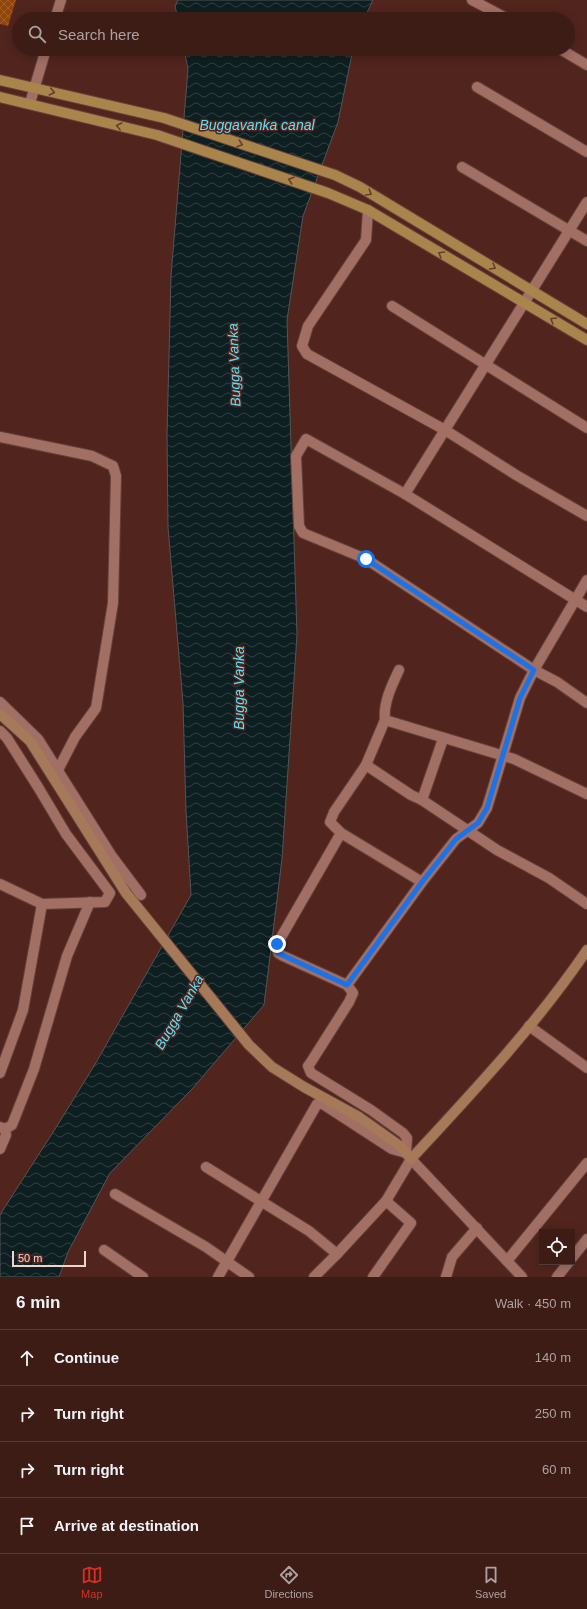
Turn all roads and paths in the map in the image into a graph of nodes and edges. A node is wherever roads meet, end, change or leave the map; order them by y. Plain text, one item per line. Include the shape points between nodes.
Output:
1 (61, 0) edge
2 (472, 0) edge
3 (57, 12) edge
4 (495, 12) edge
5 (44, 56) edge
6 (572, 56) edge
7 (587, 65) edge
8 (0, 80) edge
9 (477, 87) dead end
10 (35, 88) junction
11 (0, 97) edge
12 (30, 103) junction
13 (587, 152) edge
14 (462, 167) dead end
15 (587, 202) edge
16 (368, 210) junction
17 (569, 230) junction
18 (587, 241) edge
19 (531, 290) junction
20 (523, 302) junction
21 (392, 306) dead end
22 (587, 324) edge
23 (587, 340) edge
24 (485, 364) junction
25 (587, 428) edge
26 (445, 430) junction
27 (0, 437) edge
28 (405, 494) junction
29 (587, 516) edge
30 (587, 580) edge
31 (575, 600) junction
32 (587, 607) edge
33 (399, 670) dead end
34 (534, 670) junction
35 (0, 702) edge
36 (587, 703) edge
37 (0, 714) edge
38 (385, 720) junction
39 (0, 732) edge
40 (443, 739) junction
41 (502, 756) junction
42 (366, 764) junction
43 (58, 770) junction
44 (587, 794) edge
45 (422, 800) junction
46 (468, 831) junction
47 (341, 833) junction
48 (422, 882) junction
49 (0, 884) edge
50 (141, 895) dead end
51 (90, 902) junction
52 (42, 904) junction
53 (587, 904) edge
54 (587, 950) edge
55 (347, 985) junction
56 (529, 1026) junction
57 (587, 1068) edge
58 (0, 1073) edge
59 (3, 1128) edge
60 (0, 1149) edge
61 (409, 1156) junction
62 (587, 1163) edge
63 (206, 1167) dead end
64 (114, 1194) dead end
65 (263, 1201) junction
66 (386, 1201) junction
67 (477, 1228) junction
68 (587, 1239) edge
69 (104, 1250) dead end
70 (337, 1254) junction
71 (575, 1254) edge
72 (507, 1260) junction
73 (227, 1261) junction
74 (566, 1265) edge
75 (142, 1277) edge
76 (218, 1277) edge
77 (249, 1277) edge
78 (314, 1277) edge
79 (373, 1277) edge
80 (446, 1277) edge
81 (522, 1277) edge
82 (557, 1277) edge

1 - 3 street
2 - 4 street
5 - 10 street
6 - 7 street
8 - 10 main road
9 - 13 street
10 - 12 street
10 -> 19 main road via 164,118 335,175 360,187
11 - 12 main road
16 -> 12 main road via 328,193 157,135
14 - 17 street
15 - 17 street
20 -> 16 main road
16 - 26 street via 366,240 308,326 302,346 307,354
17 - 18 street
17 - 19 street
19 - 20 street
19 - 22 main road
23 -> 20 main road
20 - 24 street
21 - 24 street
24 - 25 street
24 - 26 street
26 - 28 street
26 - 29 street
27 - 43 street via 92,456 113,466 116,476 114,603 96,708 75,737
28 - 31 street
28 - 34 street via 306,439 296,456 299,526 303,533 366,559
30 - 31 street
31 - 32 street
31 - 34 street
33 - 38 street via 390,688 384,712
34 - 36 street
34 - 41 street via 520,698
35 - 43 street via 38,740
37 - 61 main road via 30,741 126,893 249,1046 272,1067 359,1117 400,1146
38 - 40 street
38 - 42 street
39 - 51 street via 7,738 66,834 110,893 105,902
40 - 41 street
40 - 45 street
41 - 44 street via 514,759
41 - 46 street via 487,808 478,823
42 - 45 street
42 - 47 street via 330,822
43 - 50 street via 112,855
45 - 46 street
46 - 48 street via 456,839
46 - 53 street via 549,878
47 - 48 street
47 - 55 street via 280,939 277,949 283,956
48 - 55 street
49 - 52 street
51 - 52 street
51 - 59 street via 67,956 34,1069 12,1125
52 - 58 street via 23,1010
54 - 56 main road
55 - 61 street via 353,993 350,1002 308,1066 309,1070 311,1074 371,1110 403,1133 407,1138
56 - 57 street
56 - 61 main road via 496,1068
59 - 60 street via 6,1135
61 - 65 street via 392,1149 323,1104 317,1104
61 - 66 street
61 - 67 street
62 - 72 street
63 - 65 street
64 - 73 street via 194,1239
65 - 70 street via 309,1231
65 - 73 street
66 - 70 street
66 - 79 street via 411,1224
67 - 72 street
67 - 80 street via 452,1257
68 - 71 street
69 - 75 street
70 - 78 street
72 - 81 street
73 - 76 street
73 - 77 street
74 - 82 street

